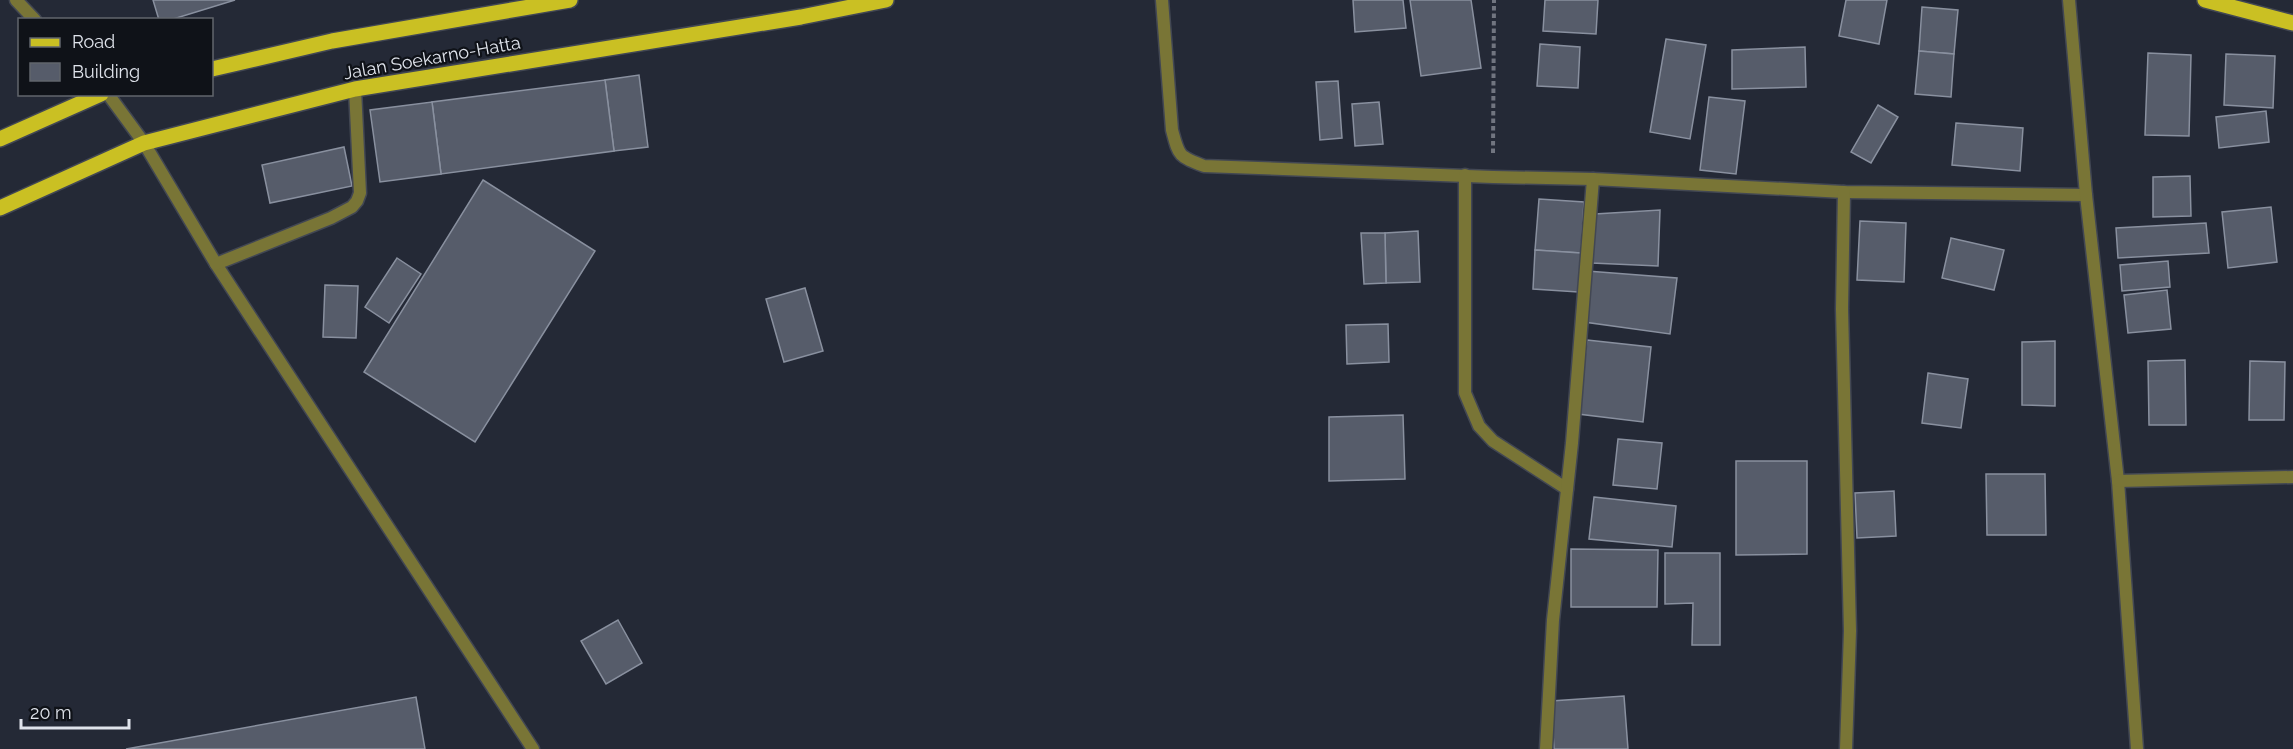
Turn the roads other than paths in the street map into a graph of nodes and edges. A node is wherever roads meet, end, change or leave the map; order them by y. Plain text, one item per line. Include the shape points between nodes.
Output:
1 (16, 0) edge
2 (570, 0) edge
3 (886, 0) edge
4 (1162, 0) edge
5 (2069, 0) edge
6 (2205, 0) edge
7 (33, 18) edge
8 (2293, 23) edge
9 (213, 69) edge
10 (355, 89) junction
11 (97, 96) edge
12 (109, 96) edge
13 (0, 139) edge
14 (144, 143) junction
15 (1465, 175) junction
16 (1593, 179) junction
17 (1844, 192) junction
18 (2086, 195) junction
19 (0, 208) edge
20 (216, 264) junction
21 (2293, 477) edge
22 (2118, 481) junction
23 (1567, 489) junction
24 (533, 749) edge
25 (1546, 749) edge
26 (1846, 749) edge
27 (2137, 749) edge

1 - 7 street
2 - 9 main road, Jalan Soekarno-Hatta via 332,41
3 - 10 main road, Jalan Soekarno-Hatta
4 - 15 street via 1172,130 1183,158 1204,165
5 - 18 street
6 - 8 main road
10 - 14 main road, Jalan Soekarno-Hatta
10 - 20 street via 360,193 357,201 331,218
11 - 13 main road
12 - 14 street
14 - 19 main road, Jalan Soekarno-Hatta
14 - 20 street
15 - 16 street
15 - 23 street via 1465,393 1479,426 1493,441
16 - 17 street
16 - 23 street
17 - 18 street
17 - 26 street via 1842,309 1850,631
18 - 22 street
20 - 24 street
21 - 22 street
22 - 27 street
23 - 25 street via 1553,620

